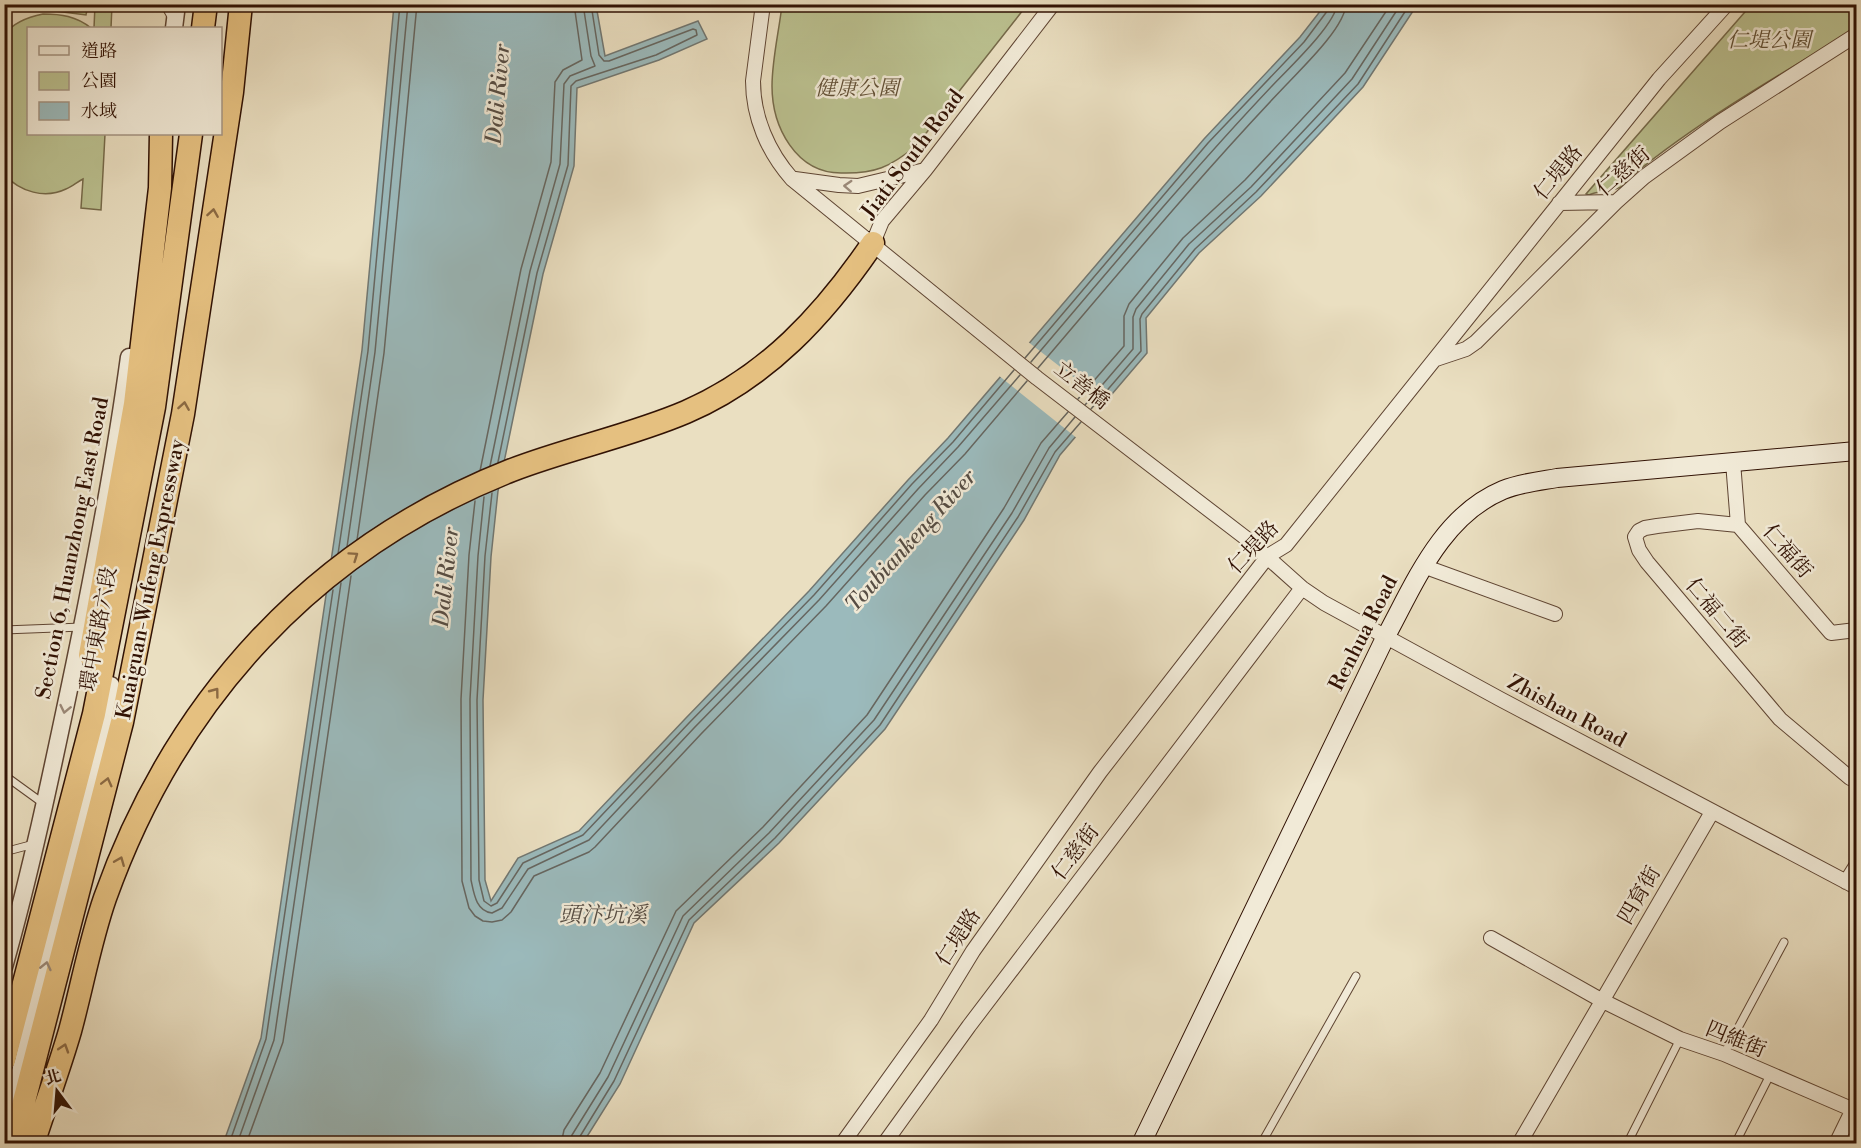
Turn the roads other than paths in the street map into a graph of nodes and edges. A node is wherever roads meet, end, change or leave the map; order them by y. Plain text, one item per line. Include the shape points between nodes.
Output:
1 (164, 4) edge
2 (177, 4) edge
3 (206, 4) edge
4 (212, 4) edge
5 (241, 4) edge
6 (763, 4) edge
7 (1053, 4) edge
8 (1727, 4) edge
9 (174, 26) edge
10 (203, 27) edge
11 (209, 27) edge
12 (1857, 35) edge
13 (161, 135) edge
14 (161, 135) edge
15 (191, 135) edge
16 (195, 135) edge
17 (925, 170) junction
18 (792, 179) junction
19 (1616, 202) junction
20 (1559, 203) junction
21 (873, 243) junction
22 (1436, 359) junction
23 (1857, 451) edge
24 (1732, 462) junction
25 (1738, 525) junction
26 (1268, 556) junction
27 (1423, 566) junction
28 (1302, 588) junction
29 (1555, 614) dead end
30 (82, 627) junction
31 (4, 630) edge
32 (1857, 630) edge
33 (1385, 638) junction
34 (4, 775) edge
35 (1857, 780) edge
36 (44, 804) junction
37 (1712, 812) junction
38 (35, 844) junction
39 (4, 852) edge
40 (1857, 866) edge
41 (1851, 884) edge
42 (1491, 938) dead end
43 (1784, 942) dead end
44 (4, 967) edge
45 (1356, 976) dead end
46 (1601, 1000) junction
47 (4, 1009) edge
48 (1680, 1039) junction
49 (1724, 1054) junction
50 (4, 1060) edge
51 (1770, 1075) junction
52 (1855, 1107) edge
53 (4, 1124) edge
54 (13, 1143) edge
55 (33, 1143) edge
56 (842, 1143) edge
57 (884, 1143) edge
58 (1141, 1143) edge
59 (1261, 1143) edge
60 (1519, 1143) edge
61 (1627, 1143) edge
62 (1736, 1143) edge
63 (1836, 1143) edge

1 - 9 lane
2 - 9 street
3 - 10 highway
4 - 11 street
54 -> 5 highway, Kuaiguan-Wufeng Expressway via 122,722 183,414 232,92
6 - 18 street, Jiati South Road via 753,81 756,110 769,146
7 - 17 street, Jiati South Road
8 - 20 street, 仁堤路
12 - 19 street, 仁慈街 via 1720,122
13 - 30 street, Section 6, Huanzhong East Road via 124,401
14 - 47 highway via 160,188 135,404 82,706
15 - 50 highway, Kuaiguan-Wufeng Expressway via 154,407 96,702
53 -> 16 street, 環中東路六段 via 23,1060 105,716 161,407
17 -> 18 street via 858,186
17 - 21 street, Jiati South Road via 882,221
18 - 21 street, Jiati South Road
19 - 20 street
19 - 22 street, 仁慈街 via 1476,342
20 - 22 street, 仁堤路
21 - 26 street, 立善橋 via 1037,378
55 -> 21 highway via 121,856 150,795 190,728 254,646 349,559 437,504 513,470 683,413 741,384 792,342
22 - 26 street, 仁堤路 via 1286,545
23 - 24 main road, Renhua Road
24 - 25 street, 仁福街
24 - 27 main road, Renhua Road via 1557,478 1514,486 1500,491 1460,519 1438,542
25 - 32 street, 仁福街 via 1831,633
25 - 35 street, 仁福二街 via 1698,521 1657,526 1639,531 1635,537 1647,562 1780,719
26 - 28 street, Zhishan Road
26 - 56 street, 仁堤路 via 1100,772
27 - 29 street
27 - 33 main road, Renhua Road
28 - 33 street, Zhishan Road
28 - 57 street, 仁慈街
30 - 31 lane
30 -> 36 street, Section 6, Huanzhong East Road
33 - 37 street, Zhishan Road
33 - 58 main road, Renhua Road
34 - 36 lane
36 - 38 street, Section 6, Huanzhong East Road
37 - 41 street, Zhishan Road
37 - 46 street, 四育街
38 - 39 lane
38 - 44 street, Section 6, Huanzhong East Road
40 - 41 street
42 - 46 street
43 - 49 lane
45 - 59 lane
46 - 48 street, 四維街
46 - 60 street, 四育街
48 - 49 street, 四維街
48 - 61 lane
49 - 51 street, 四維街
51 - 52 street, 四維街
51 - 62 lane
52 - 63 street

